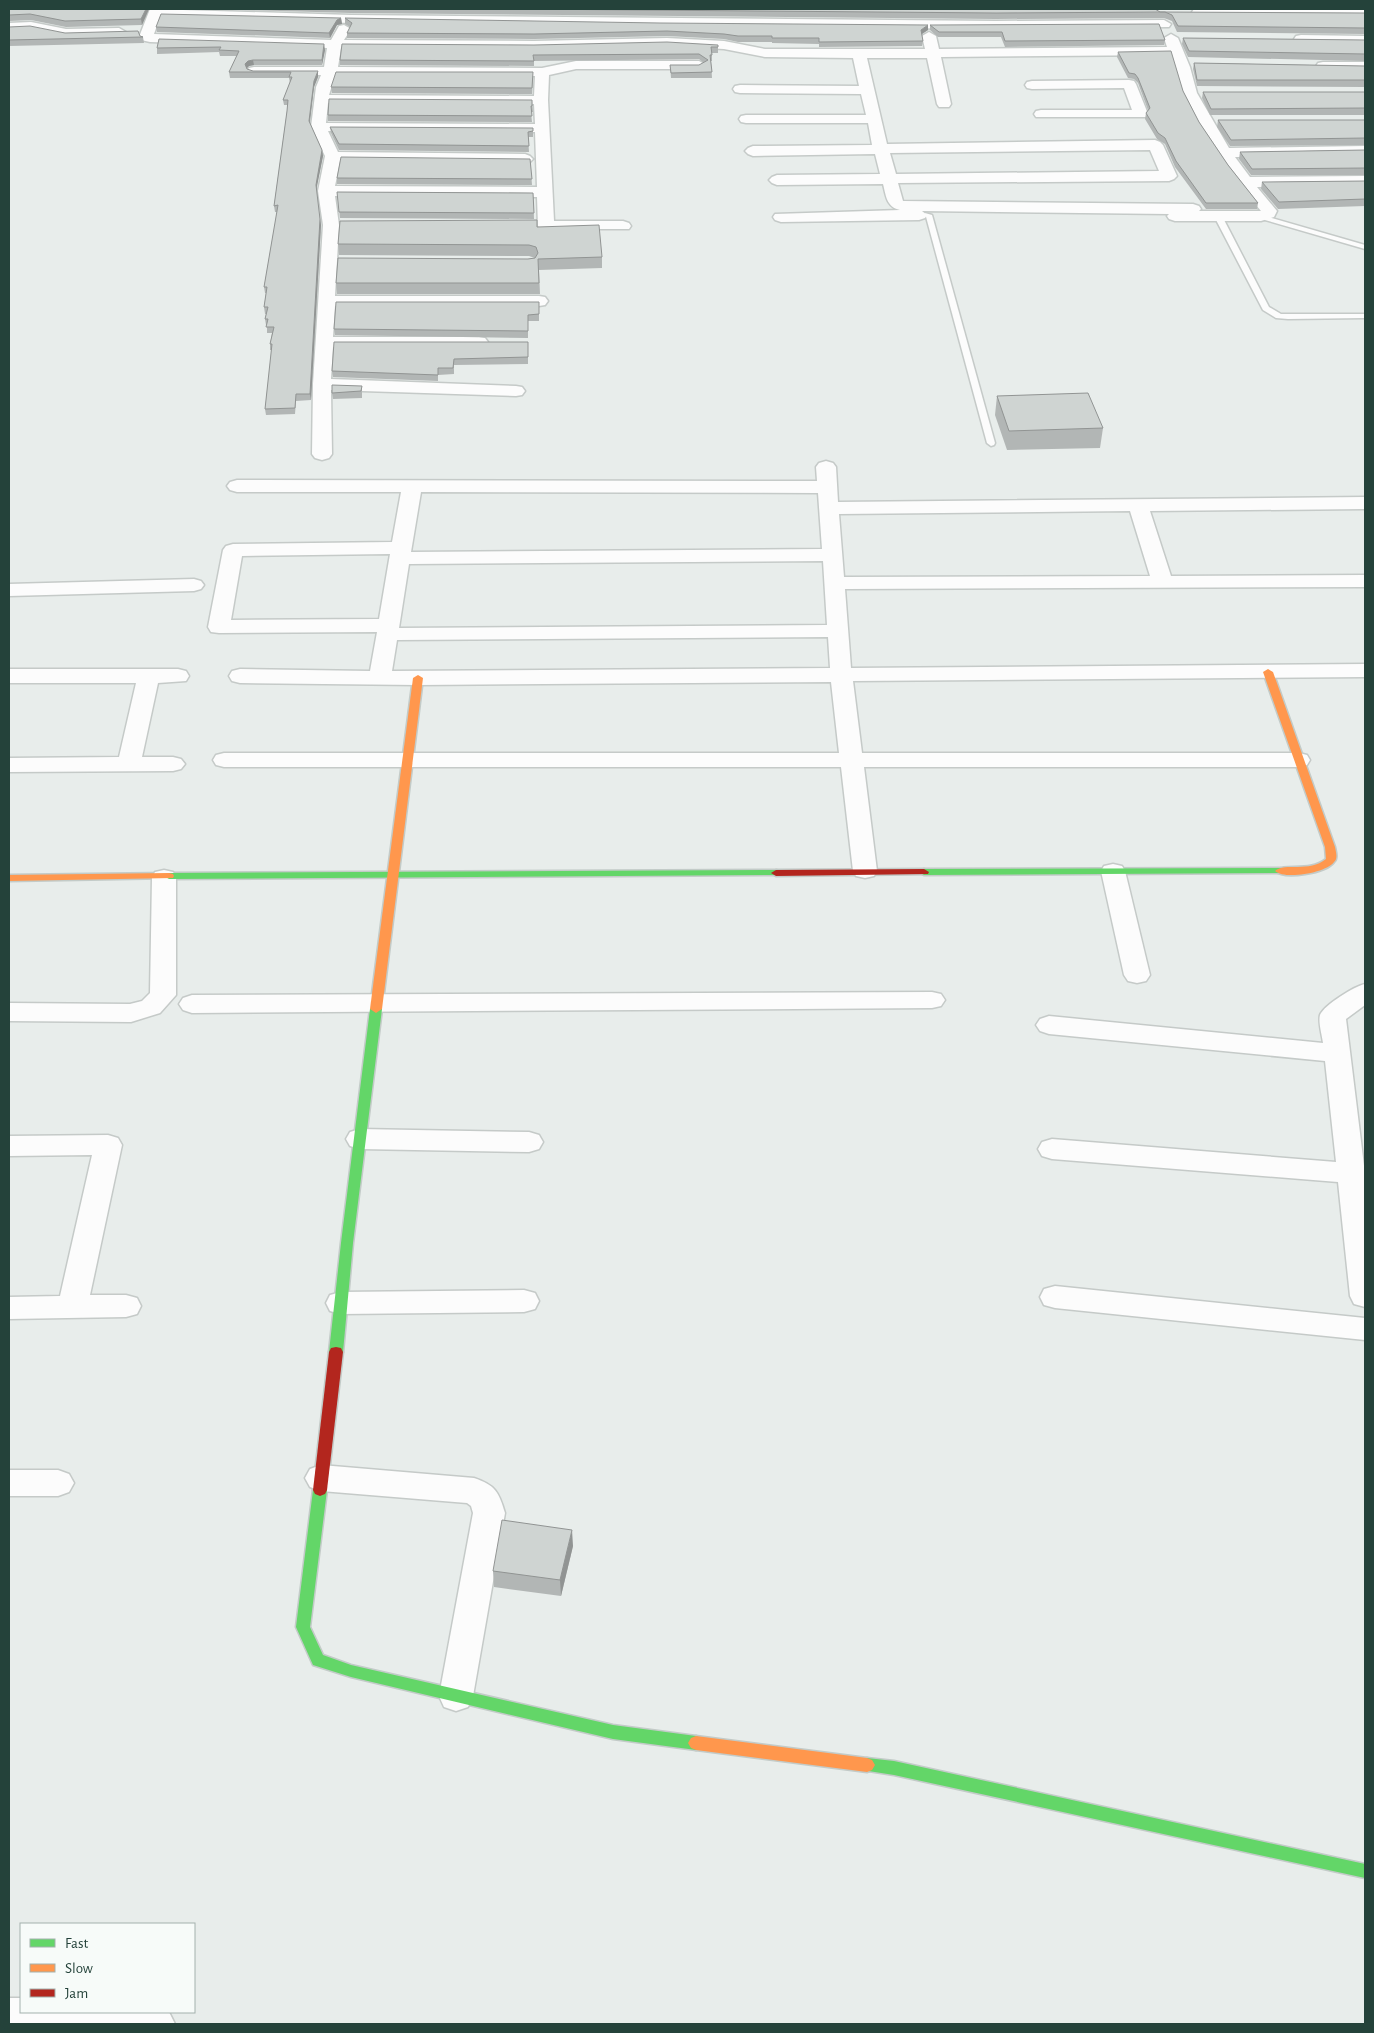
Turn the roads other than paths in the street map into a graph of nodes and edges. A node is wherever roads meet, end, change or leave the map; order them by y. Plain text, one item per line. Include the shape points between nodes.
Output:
1 (925, 9) edge
2 (155, 11) edge
3 (1188, 12) edge
4 (1365, 13) edge
5 (353, 14) edge
6 (496, 14) edge
7 (928, 24) junction
8 (9, 27) edge
9 (148, 31) junction
10 (1170, 31) edge
11 (1288, 39) edge
12 (1365, 40) edge
13 (335, 44) junction
14 (491, 44) junction
15 (1018, 51) junction
16 (859, 54) junction
17 (932, 54) junction
18 (1200, 64) edge
19 (699, 65) edge
20 (1311, 66) edge
21 (1365, 66) edge
22 (254, 71) edge
23 (330, 71) junction
24 (542, 72) junction
25 (1032, 85) junction
26 (740, 89) dead end
27 (867, 90) junction
28 (1190, 92) junction
29 (1209, 92) edge
30 (323, 99) junction
31 (541, 100) junction
32 (944, 104) dead end
33 (1041, 114) junction
34 (746, 119) dead end
35 (874, 119) junction
36 (1206, 121) junction
37 (1224, 121) edge
38 (318, 127) junction
39 (543, 128) junction
40 (1051, 146) junction
41 (881, 149) junction
42 (1365, 150) edge
43 (753, 151) dead end
44 (1223, 152) junction
45 (333, 156) junction
46 (544, 159) junction
47 (777, 180) dead end
48 (891, 180) junction
49 (1365, 181) edge
50 (1244, 182) junction
51 (326, 191) junction
52 (544, 192) junction
53 (1193, 209) dead end
54 (928, 215) junction
55 (1218, 216) junction
56 (1262, 216) junction
57 (781, 217) dead end
58 (331, 225) junction
59 (350, 225) edge
60 (526, 226) edge
61 (546, 226) junction
62 (623, 226) dead end
63 (1365, 247) edge
64 (329, 262) junction
65 (348, 262) edge
66 (327, 301) junction
67 (539, 301) edge
68 (1365, 316) edge
69 (325, 342) junction
70 (492, 342) edge
71 (322, 384) junction
72 (516, 391) dead end
73 (991, 443) dead end
74 (322, 454) dead end
75 (237, 486) dead end
76 (412, 486) junction
77 (1365, 503) edge
78 (1138, 505) junction
79 (829, 508) junction
80 (401, 553) junction
81 (832, 555) junction
82 (1365, 580) edge
83 (1162, 582) junction
84 (834, 583) junction
85 (194, 585) dead end
86 (9, 590) edge
87 (388, 629) junction
88 (838, 631) junction
89 (1365, 671) edge
90 (1268, 672) junction
91 (842, 675) junction
92 (9, 676) edge
93 (148, 676) junction
94 (178, 676) dead end
95 (240, 676) dead end
96 (380, 678) junction
97 (418, 678) junction
98 (851, 759) junction
99 (224, 760) dead end
100 (408, 760) junction
101 (1299, 760) junction
102 (129, 764) junction
103 (172, 764) dead end
104 (9, 765) edge
105 (866, 871) junction
106 (1113, 871) junction
107 (394, 874) junction
108 (9, 878) edge
109 (164, 878) junction
110 (1137, 975) dead end
111 (1365, 992) edge
112 (932, 1000) dead end
113 (377, 1003) junction
114 (192, 1004) dead end
115 (9, 1012) edge
116 (1049, 1025) dead end
117 (1337, 1053) junction
118 (360, 1139) junction
119 (529, 1142) dead end
120 (9, 1146) edge
121 (1052, 1149) dead end
122 (1351, 1173) junction
123 (1365, 1296) edge
124 (1055, 1297) dead end
125 (524, 1301) dead end
126 (341, 1303) junction
127 (126, 1306) dead end
128 (9, 1308) edge
129 (72, 1308) junction
130 (1365, 1329) edge
131 (322, 1478) junction
132 (9, 1483) edge
133 (58, 1483) dead end
134 (456, 1696) junction
135 (1365, 1871) edge
136 (9, 2017) edge
137 (154, 2024) edge

1 - 7 street
2 - 5 street
2 - 9 street
3 - 4 street
5 - 6 street
5 - 13 street
6 - 7 street
6 - 14 street
7 - 10 street
7 - 17 street
8 - 9 street via 33,22 66,33
9 - 13 street via 146,37 155,39
10 - 15 street
10 - 18 street
10 - 28 street
11 - 12 street
13 - 14 street
13 - 23 street
14 - 16 street via 667,42 724,45 765,53
15 - 17 street
15 - 25 street
16 - 17 street
16 - 27 street
17 - 32 street
19 - 24 street via 576,65
20 - 21 street
22 - 23 street
23 - 24 street
23 - 30 street via 323,87
24 - 31 street
25 - 33 street
25 - 33 street via 1128,84 1141,114
26 - 27 street
27 - 35 street
28 - 29 street
28 - 36 street
30 - 31 street
30 - 38 street
31 - 39 street
33 - 40 street
34 - 35 street
35 - 41 street
36 - 37 street
36 - 44 street
38 - 39 street
38 - 45 street
39 - 46 street
40 - 41 street
40 - 48 street via 1155,145 1169,176
41 - 43 street
41 - 48 street
42 - 44 street
44 - 50 street
45 - 46 street
45 - 51 street
46 - 52 street
47 - 48 street via 808,198
48 - 53 street via 896,203 908,208
49 - 50 street
50 - 56 street via 1269,211
51 - 52 street
51 - 58 street
52 - 61 street
54 - 55 street
54 - 57 street
54 - 73 lane
55 - 56 street
55 - 68 lane via 1271,312 1288,317
56 - 63 lane
58 - 59 street
58 - 64 street
60 - 61 street
61 - 62 street
64 - 65 street
64 - 66 street
66 - 67 street
66 - 69 street
69 - 70 street
69 - 71 street
71 - 72 street
71 - 74 street
75 - 76 street
76 - 79 street via 827,477
76 - 80 street
77 - 78 street
78 - 79 street
78 - 83 street
79 - 81 street
80 - 81 street
80 - 87 street
80 - 87 street via 233,550 219,627
81 - 84 street
82 - 83 street
83 - 84 street
84 - 88 street
85 - 86 street
87 - 88 street
87 - 96 street
88 - 91 street
89 - 90 street
90 - 91 street
90 - 101 street
91 - 97 street
91 - 98 street
92 - 93 street
93 - 94 street
93 - 102 street
95 - 96 street
96 - 97 street
97 - 100 street
98 - 100 street
98 - 101 street
98 - 105 street
99 - 100 street
100 - 107 street
101 - 106 street via 1330,847 1331,860 1323,868 1306,871
102 - 103 street
102 - 104 street
105 - 106 street
105 - 107 street
106 - 110 street
107 - 109 street
107 - 113 street
108 - 109 street
109 - 115 street via 163,995 151,1007 131,1013
111 - 117 street via 1333,1016
112 - 113 street
113 - 114 street
113 - 118 street
116 - 117 street
117 - 122 street
118 - 119 street
118 - 126 street
120 - 129 street via 108,1145
121 - 122 street
122 - 123 street
124 - 130 street
125 - 126 street
126 - 131 street
127 - 129 street
128 - 129 street
131 - 134 street via 303,1627 318,1660
131 - 134 street via 474,1491 485,1499 489,1513
132 - 133 street
134 - 135 street via 613,1732 894,1768
136 - 137 street

